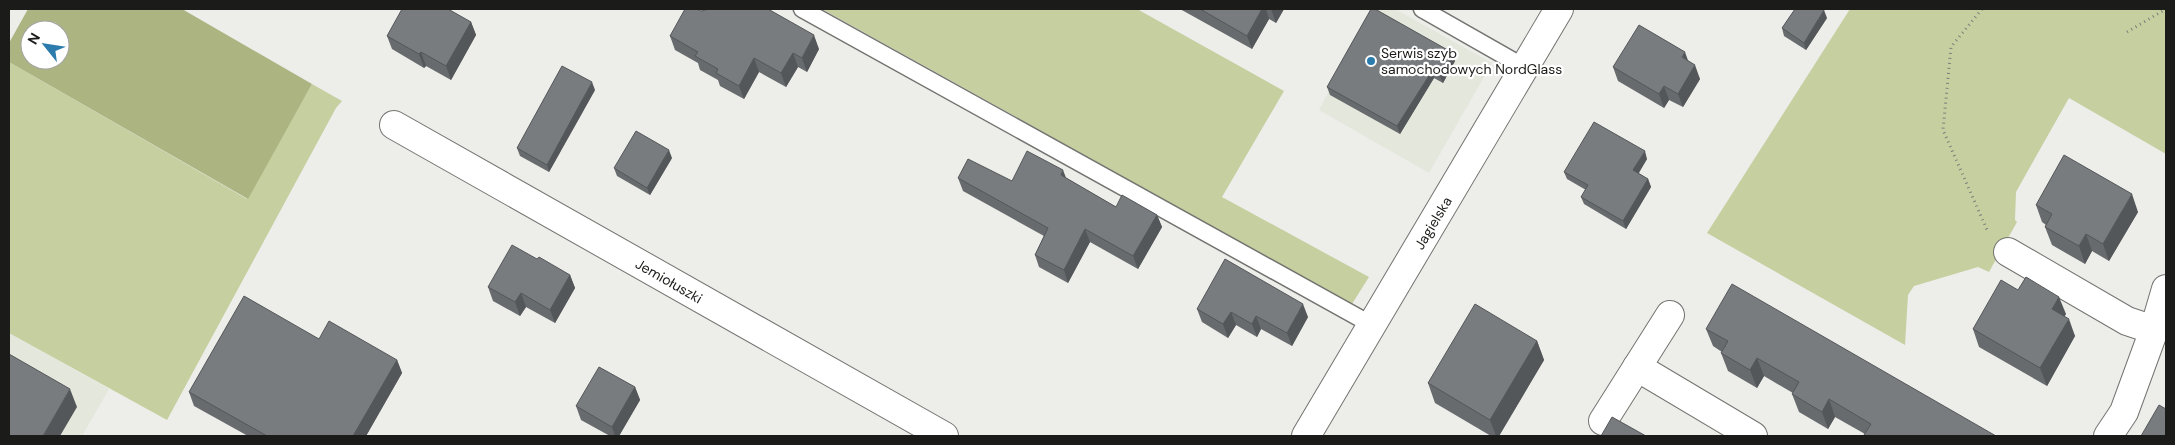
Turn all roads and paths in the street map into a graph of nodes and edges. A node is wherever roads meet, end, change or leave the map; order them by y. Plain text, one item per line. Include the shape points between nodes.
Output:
1 (802, 9) edge
2 (1422, 9) edge
3 (1559, 9) edge
4 (1982, 9) edge
5 (2166, 9) edge
6 (2127, 32) dead end
7 (1524, 67) junction
8 (394, 125) dead end
9 (2008, 252) joint
10 (2166, 289) edge
11 (1670, 315) dead end
12 (1372, 325) junction
13 (2154, 330) junction
14 (1637, 368) junction
15 (1603, 421) dead end
16 (944, 436) edge
17 (1306, 436) edge
18 (1753, 436) edge
19 (2108, 436) edge

1 - 12 lane
2 - 7 lane
3 - 7 street, Jagielska
4 - 9 path via 1951,47 1942,130 1984,225 1998,246
5 - 6 path
7 - 12 street, Jagielska
8 - 16 street, Jemiołuszki
9 - 13 street via 2127,321
10 - 13 street
11 - 14 street
12 - 17 street, Jagielska
13 - 19 street via 2124,412
14 - 15 street
14 - 18 street

